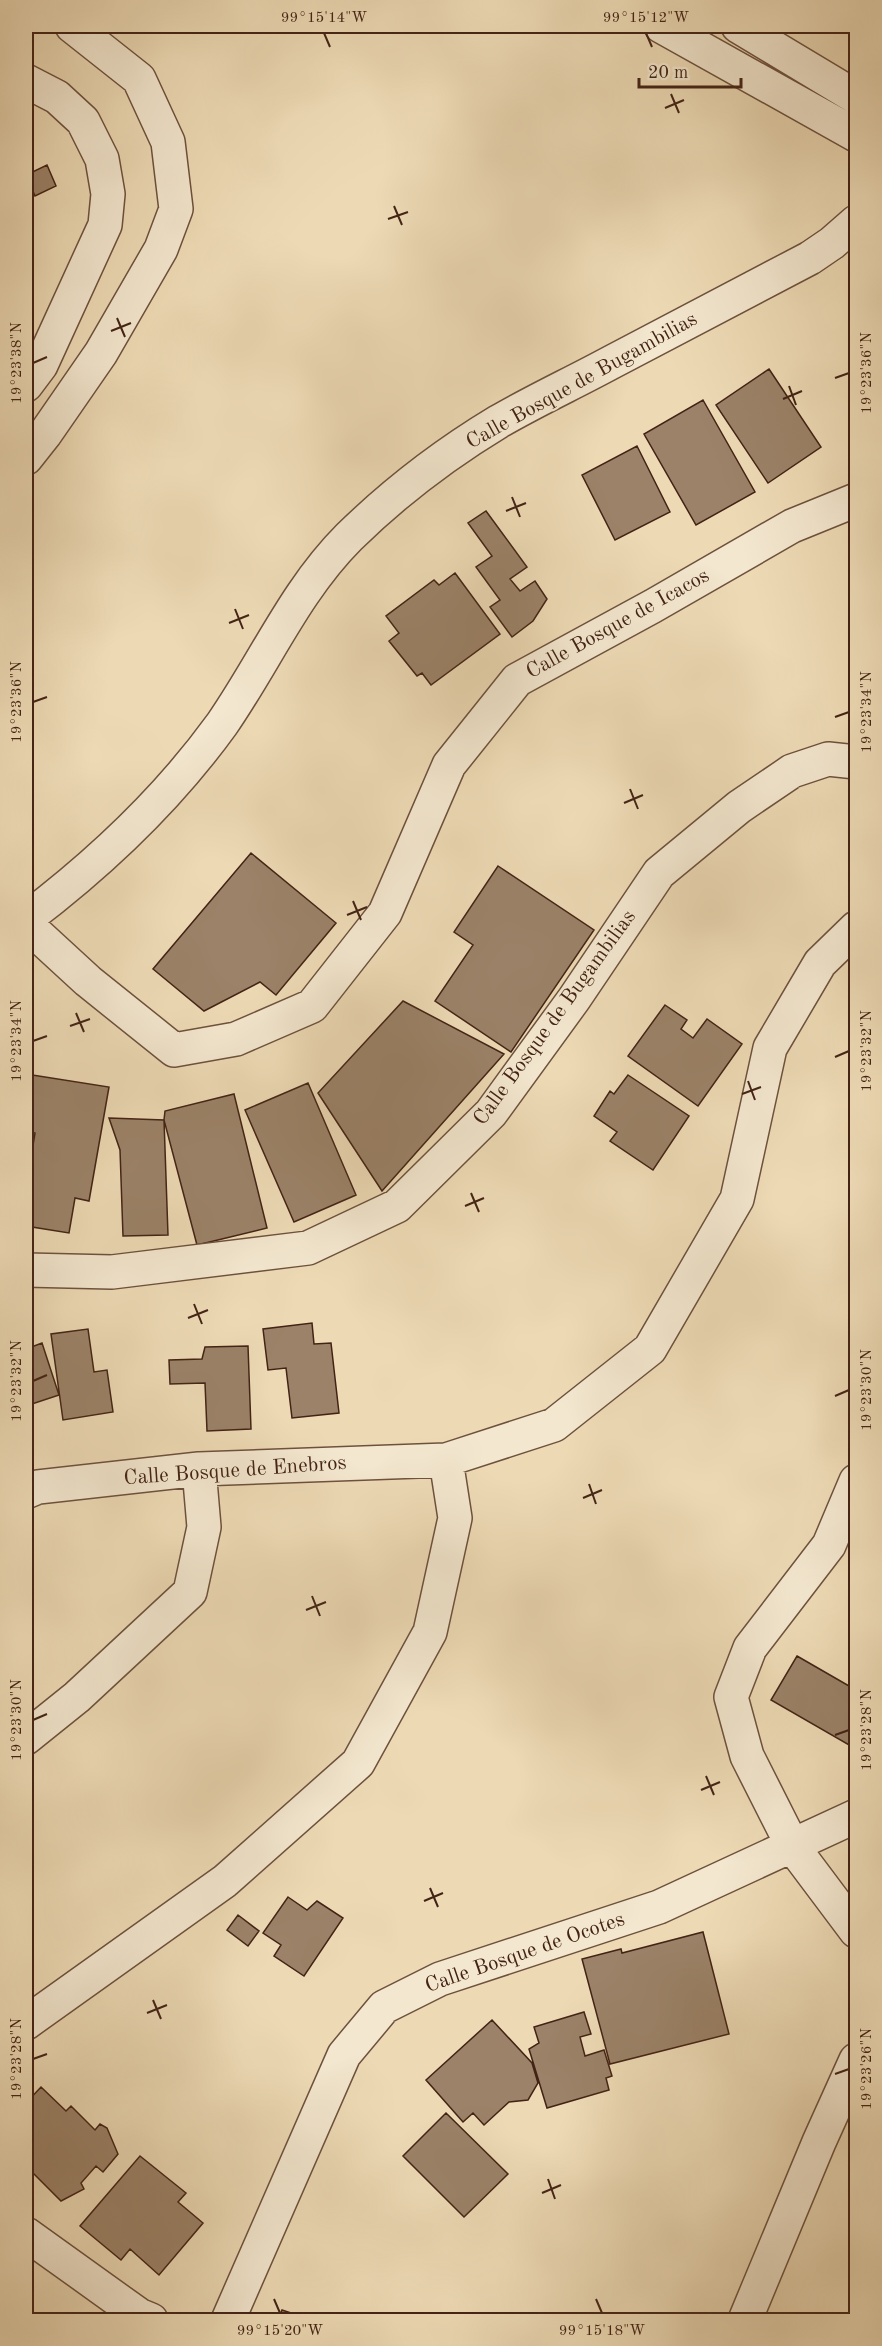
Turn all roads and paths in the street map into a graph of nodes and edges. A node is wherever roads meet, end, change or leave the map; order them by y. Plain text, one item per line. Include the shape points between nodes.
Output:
1 (72, 26) edge
2 (661, 26) edge
3 (738, 26) edge
4 (26, 81) edge
5 (856, 96) edge
6 (856, 135) edge
7 (856, 222) edge
8 (26, 385) edge
9 (26, 458) edge
10 (856, 500) edge
11 (856, 762) edge
12 (26, 919) edge
13 (26, 924) edge
14 (856, 928) edge
15 (26, 1270) edge
16 (446, 1460) junction
17 (199, 1469) junction
18 (856, 1480) edge
19 (26, 1492) edge
20 (26, 1738) edge
21 (856, 1816) edge
22 (793, 1847) junction
23 (856, 1931) edge
24 (26, 2024) edge
25 (856, 2060) edge
26 (26, 2234) edge
27 (151, 2320) edge
28 (228, 2320) edge
29 (745, 2320) edge

1 - 9 street via 139,79 168,142 176,209 161,249 101,353
2 - 6 street
3 - 5 street
4 - 8 street via 57,97 83,121 102,159 108,194 105,225 41,365
7 - 12 street, Calle Bosque de Bugambilias via 810,258 498,422 395,496 348,538 309,582 252,679 189,767 111,850
10 - 13 street, Calle Bosque de Icacos via 792,526 517,680 449,765 385,913 312,1006 236,1039 174,1050 88,981
11 - 15 street, Calle Bosque de Bugambilias via 828,759 792,771 739,807 659,873 491,1113 397,1206 308,1248 112,1272
14 - 16 street via 820,963 770,1048 736,1199 650,1350 554,1425
16 - 17 street, Calle Bosque de Enebros
16 - 24 street via 455,1518 430,1632 358,1763 225,1881
17 - 19 street, Calle Bosque de Enebros via 38,1486
17 - 20 street via 204,1527 190,1592 77,1697
18 - 22 street via 829,1545 750,1648 731,1697 747,1756
21 - 22 street, Calle Bosque de Ocotes
22 - 23 street
22 - 28 street, Calle Bosque de Ocotes via 659,1907 440,1979 384,2007 344,2055
25 - 29 street
26 - 27 street

